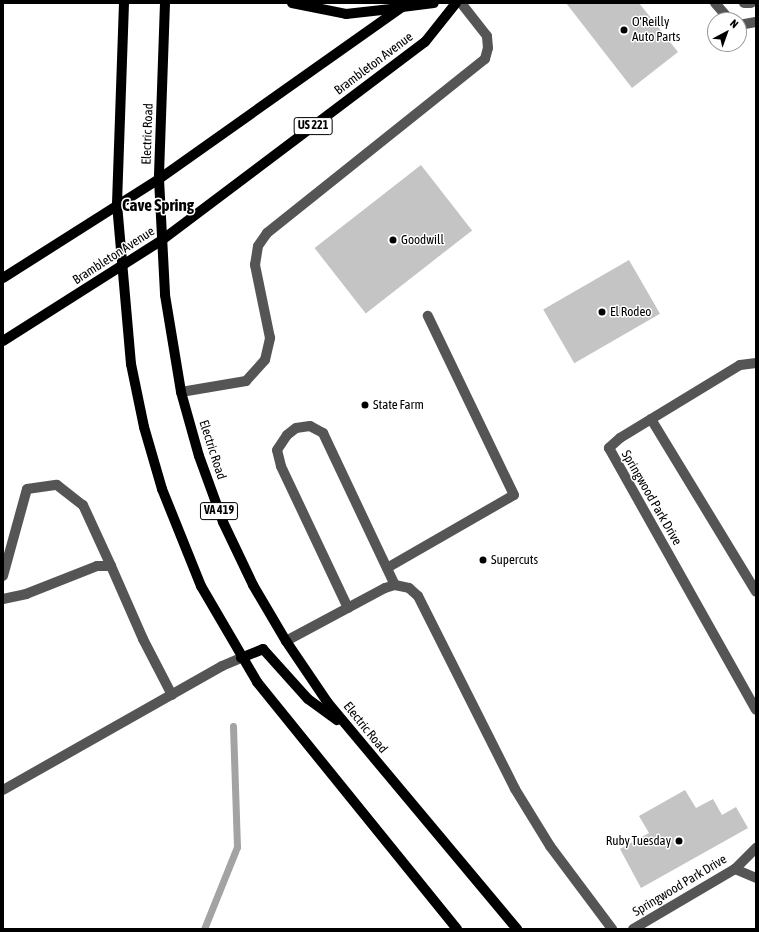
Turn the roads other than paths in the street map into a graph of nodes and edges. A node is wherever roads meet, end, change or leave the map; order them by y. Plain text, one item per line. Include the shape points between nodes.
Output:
1 (124, 3) edge
2 (165, 3) edge
3 (292, 3) edge
4 (434, 3) edge
5 (456, 3) edge
6 (461, 3) edge
7 (715, 3) edge
8 (744, 3) edge
9 (751, 3) edge
10 (402, 7) junction
11 (723, 12) edge
12 (159, 179) junction
13 (116, 204) junction
14 (162, 240) junction
15 (122, 268) junction
16 (3, 278) edge
17 (428, 316) dead end
18 (3, 341) edge
19 (756, 363) edge
20 (181, 392) junction
21 (651, 419) junction
22 (111, 566) junction
23 (386, 566) junction
24 (3, 576) edge
25 (395, 585) junction
26 (756, 592) edge
27 (3, 599) edge
28 (348, 608) junction
29 (286, 641) junction
30 (241, 658) junction
31 (172, 695) junction
32 (756, 710) edge
33 (348, 728) junction
34 (3, 790) edge
35 (756, 848) edge
36 (735, 869) junction
37 (756, 878) edge
38 (457, 929) edge
39 (517, 929) edge
40 (612, 929) edge
41 (633, 929) edge

1 - 13 main road
2 - 12 main road, Electric Road / VA 419
3 - 10 main road via 346,14
4 - 10 main road
5 - 14 main road, Brambleton Avenue / US 221 via 425,42
6 - 20 street via 487,36 488,48 485,59 267,233 258,246 255,265 270,338 265,360 256,373 246,381
7 - 11 street
8 - 9 street
10 - 12 main road
12 - 13 main road
12 - 14 main road, Electric Road / VA 419
13 - 15 main road
13 - 16 main road
14 - 15 main road, Brambleton Avenue / US 221
14 - 20 main road, Electric Road / VA 419 via 165,295
15 - 18 main road, Brambleton Avenue / US 221
15 - 30 main road via 131,364 144,427 162,489 201,586
17 - 23 street via 514,495
19 - 21 street, Springwood Park Drive via 740,365
20 - 29 main road, Electric Road / VA 419 via 199,456 223,522 253,585
21 - 26 street
21 - 32 street, Springwood Park Drive via 612,444 609,452
22 - 24 street via 83,504 57,485 27,488
22 - 27 street via 97,566 26,594
22 - 31 street via 143,639
23 - 25 street
23 - 28 street via 322,433 310,426 296,428 287,435 277,450 281,466
25 - 28 street
25 - 40 street via 409,588 418,596 515,790 550,846
28 - 29 street
29 - 33 main road, Electric Road / VA 419
30 - 31 street
30 - 33 main road via 263,649 308,699
30 - 38 main road via 257,682
31 - 34 street
33 - 39 main road, Electric Road / VA 419
35 - 36 street, Springwood Park Drive
36 - 37 street
36 - 41 street, Springwood Park Drive

